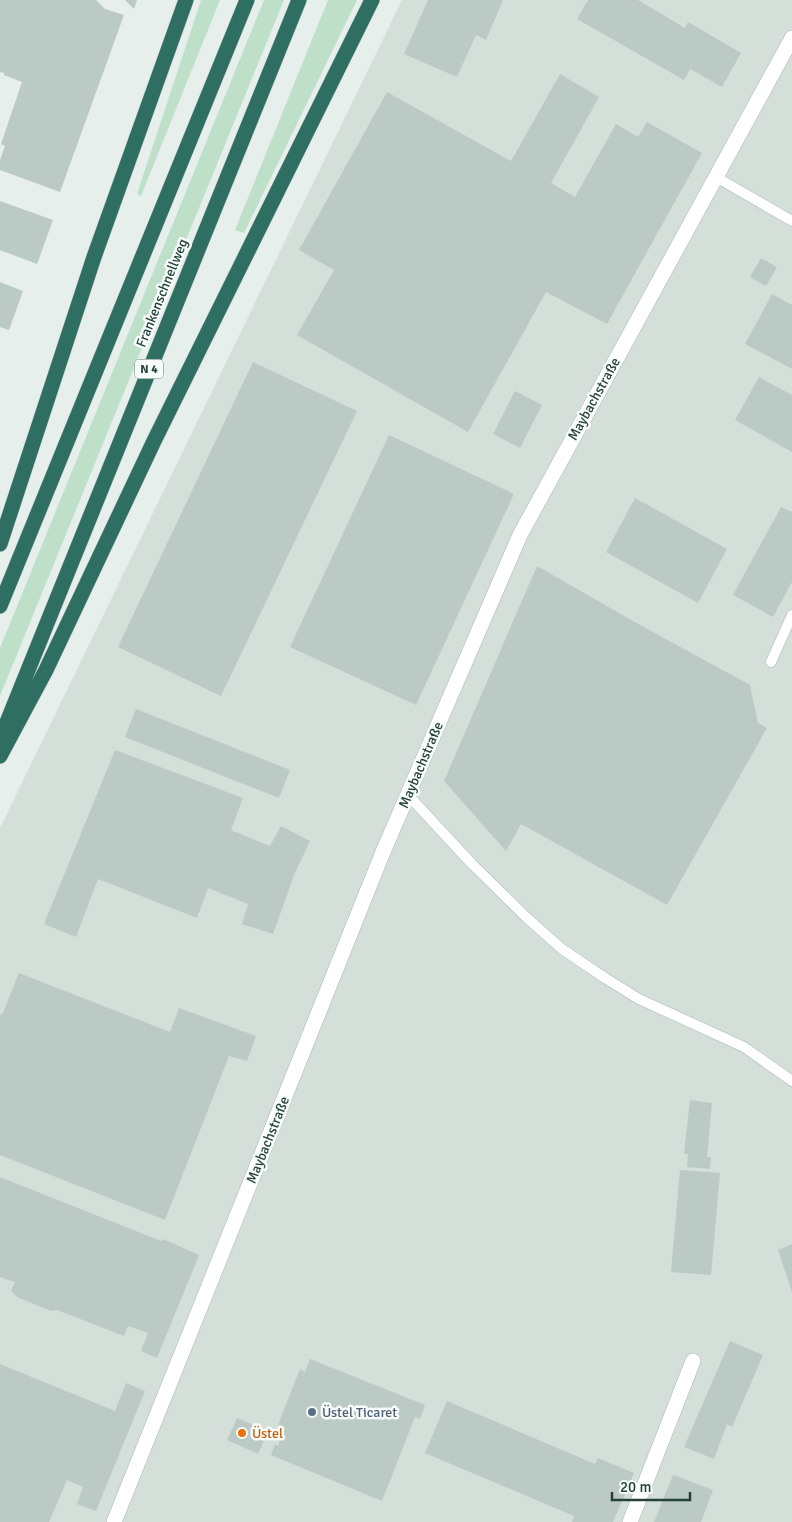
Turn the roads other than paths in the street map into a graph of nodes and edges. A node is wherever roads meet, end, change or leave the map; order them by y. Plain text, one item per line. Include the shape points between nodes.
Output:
1 (186, 0) edge
2 (247, 0) edge
3 (299, 0) edge
4 (372, 0) edge
5 (792, 38) edge
6 (716, 177) junction
7 (792, 221) edge
8 (0, 544) edge
9 (0, 606) edge
10 (792, 615) edge
11 (771, 662) dead end
12 (0, 738) edge
13 (0, 756) edge
14 (408, 795) junction
15 (792, 1081) edge
16 (693, 1360) dead end
17 (114, 1522) edge
18 (630, 1522) edge

1 - 8 highway via 94,257
2 - 9 highway
3 - 12 highway, Frankenschnellweg / N 4
4 - 13 highway via 154,441 46,670
5 - 6 street, Maybachstraße
6 - 7 lane
6 - 14 street, Maybachstraße via 520,535
10 - 11 lane
14 - 15 lane via 472,864 562,949 639,999 744,1047
14 - 17 street, Maybachstraße
16 - 18 street

